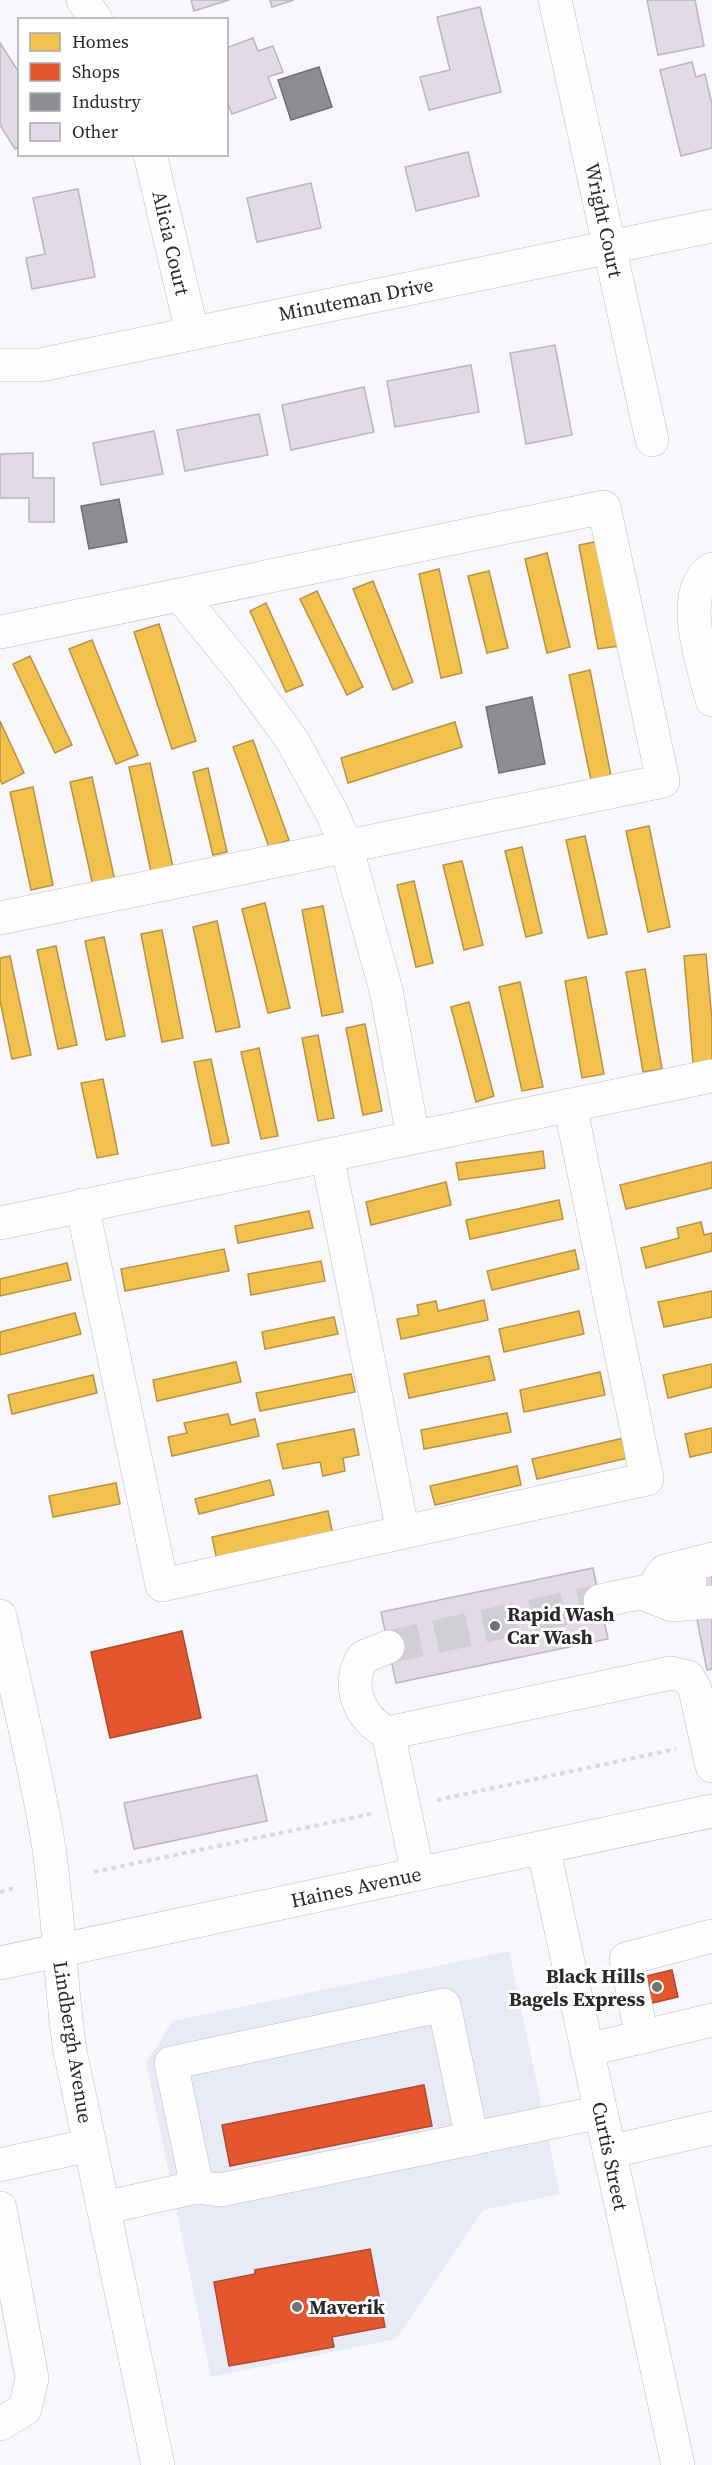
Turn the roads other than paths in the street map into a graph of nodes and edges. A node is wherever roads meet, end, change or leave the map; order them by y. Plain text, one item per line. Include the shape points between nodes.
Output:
1 (83, 0) edge
2 (555, 0) edge
3 (95, 18) edge
4 (150, 156) edge
5 (712, 226) edge
6 (610, 248) junction
7 (192, 332) junction
8 (0, 365) edge
9 (652, 440) dead end
10 (712, 569) edge
11 (180, 595) junction
12 (0, 633) edge
13 (712, 700) edge
14 (346, 846) junction
15 (0, 918) edge
16 (712, 1076) edge
17 (570, 1105) junction
18 (413, 1137) junction
19 (327, 1155) junction
20 (82, 1205) junction
21 (0, 1223) edge
22 (403, 1532) junction
23 (712, 1558) edge
24 (701, 1592) edge
25 (640, 1593) junction
26 (600, 1601) tunnel mouth
27 (0, 1616) edge
28 (388, 1647) tunnel mouth
29 (705, 1701) edge
30 (388, 1733) junction
31 (712, 1766) edge
32 (712, 1811) edge
33 (543, 1847) junction
34 (418, 1874) junction
35 (712, 1936) edge
36 (58, 1950) junction
37 (0, 1963) edge
38 (712, 2020) edge
39 (642, 2037) junction
40 (587, 2050) junction
41 (601, 2112) junction
42 (712, 2128) edge
43 (472, 2139) junction
44 (90, 2145) junction
45 (609, 2152) junction
46 (0, 2165) edge
47 (197, 2187) junction
48 (0, 2208) edge
49 (103, 2208) junction
50 (0, 2424) edge
51 (158, 2465) edge
52 (678, 2465) edge

1 - 3 street
2 - 6 street, Wright Court
4 - 7 street, Alicia Court
5 - 6 street, Minuteman Drive
6 - 7 street, Minuteman Drive
6 - 9 street, Wright Court
7 - 8 street, Minuteman Drive via 40,365
10 - 13 street via 705,573 694,596 695,629
11 - 12 street
11 - 14 street via 242,670 292,740
11 - 14 street via 604,507 663,781
14 - 15 street
14 - 18 street via 386,990
16 - 17 street
17 - 18 street
17 - 22 street via 647,1479
18 - 19 street
19 - 20 street
19 - 22 street
20 - 21 street
20 - 22 street via 162,1585
23 - 25 street via 666,1571
24 - 25 street
25 - 26 street
27 - 36 street, Lindbergh Avenue via 46,1830
28 - 30 street via 363,1657 354,1678 361,1711 373,1726
29 - 30 street via 688,1677 671,1673
29 - 31 street
30 - 34 street
32 - 33 street, Haines Avenue
33 - 34 street, Haines Avenue
33 - 40 street, Curtis Street
34 - 36 street, Haines Avenue
35 - 39 street via 626,1959
36 - 37 street, Haines Avenue
36 - 44 street, Lindbergh Avenue via 70,2051
38 - 39 street
39 - 40 street
40 - 41 street, Curtis Street
41 - 43 street
41 - 45 street, Curtis Street
42 - 45 street
43 - 47 street via 220,2190
43 - 47 street via 444,2005 171,2063
44 - 46 street
44 - 49 street, Lindbergh Avenue
45 - 52 street, Curtis Street
47 - 49 street
48 - 50 street via 32,2378 25,2409
49 - 51 street, Lindbergh Avenue

